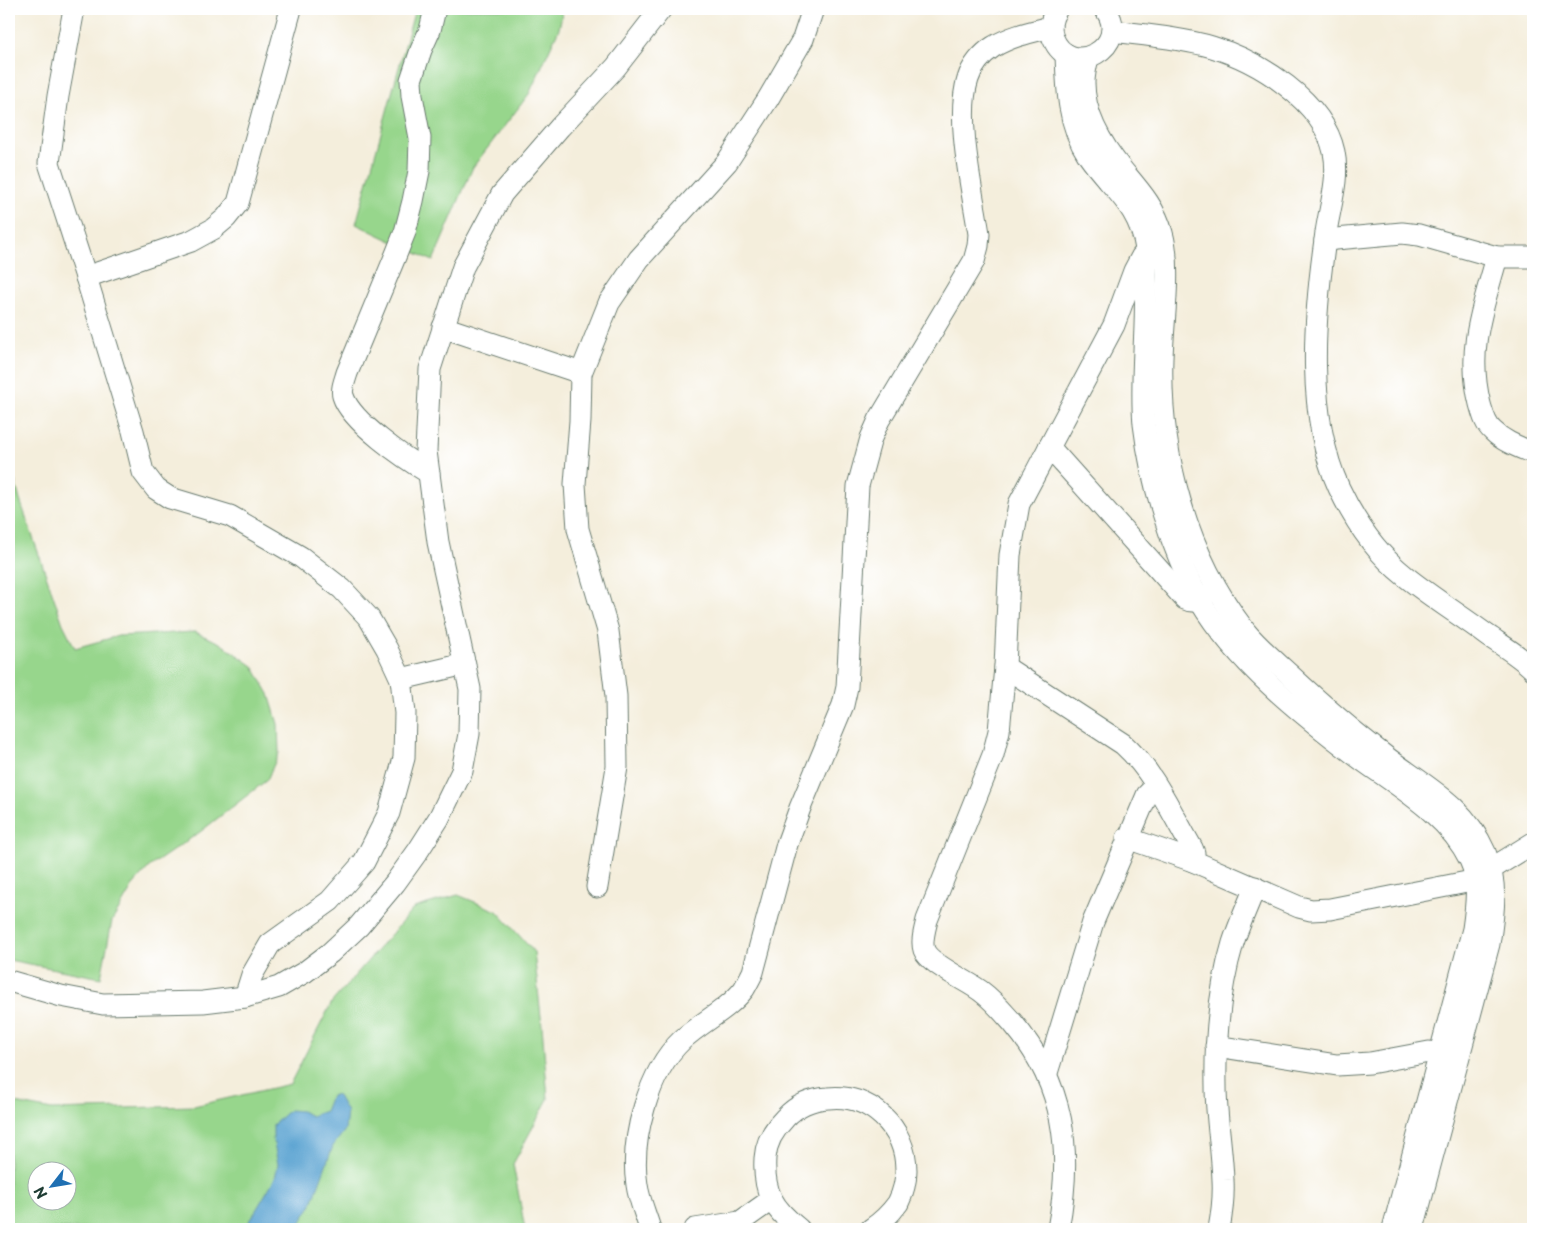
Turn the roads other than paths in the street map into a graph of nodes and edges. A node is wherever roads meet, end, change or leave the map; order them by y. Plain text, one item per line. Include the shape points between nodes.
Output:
1 (74, 9) edge
2 (291, 9) edge
3 (435, 9) edge
4 (661, 9) edge
5 (813, 9) edge
6 (1105, 9) edge
7 (1054, 18) edge
8 (1112, 31) junction
9 (1066, 54) junction
10 (1088, 58) junction
11 (1162, 232) junction
12 (1325, 240) junction
13 (1146, 249) junction
14 (1497, 257) junction
15 (1533, 257) edge
16 (86, 277) junction
17 (443, 327) junction
18 (581, 373) junction
19 (1049, 447) junction
20 (1533, 453) edge
21 (429, 473) junction
22 (1207, 593) junction
23 (465, 664) junction
24 (1005, 668) junction
25 (1533, 669) edge
26 (401, 679) junction
27 (1156, 786) junction
28 (1127, 838) junction
29 (1533, 843) edge
30 (1193, 861) junction
31 (1483, 874) junction
32 (597, 887) dead end
33 (1255, 887) junction
34 (9, 981) edge
35 (245, 997) junction
36 (1216, 1046) junction
37 (1448, 1056) junction
38 (1047, 1073) junction
39 (771, 1200) junction
40 (650, 1229) edge
41 (695, 1229) edge
42 (799, 1229) edge
43 (871, 1229) edge
44 (1058, 1229) edge
45 (1219, 1229) edge
46 (1394, 1229) edge
47 (1413, 1229) edge

1 - 16 street via 50,163
2 - 16 street via 238,203 213,229 191,241
3 - 21 street via 411,80 420,138 419,171 413,201 402,239 343,386 343,395 350,408 374,433 401,456
4 - 17 street via 616,67 502,194 463,267
5 - 18 street via 803,38 768,100 727,162 639,259 609,303
6 - 8 street
7 - 9 street via 1055,43
7 - 40 street via 992,47 978,60 968,79 964,104 965,145 979,234 974,261 871,438 858,486 847,687 843,705 787,844 753,972 744,989 730,1003 674,1049 649,1092 636,1150 637,1185
8 - 10 street via 1104,48
8 - 12 street via 1212,47 1247,62 1287,85 1299,96 1327,131 1334,152 1336,174
9 - 10 street
9 - 13 street via 1067,93 1078,134 1087,154 1132,209 1144,234
10 - 11 street via 1085,94 1095,127 1107,150 1146,198
11 - 13 street via 1151,240
11 - 22 street via 1166,248 1162,362 1165,427 1169,456
12 - 14 street via 1402,233
12 - 25 street via 1315,370 1324,443 1338,486 1358,523 1404,575
13 - 19 street via 1134,270 1114,325
13 - 22 street via 1144,422 1152,469 1170,535 1182,565
14 - 15 street
14 - 20 street via 1474,346 1476,386 1485,420 1492,431 1507,442
16 - 26 street via 143,472 156,489 170,498 230,516 301,557 342,589 369,618
17 - 18 street
17 - 21 street via 430,369 426,451
18 - 32 street via 575,484 578,528 608,631 616,696 616,767
19 - 22 street via 1185,599 1190,602
19 - 24 street via 1019,504 1010,554
21 - 23 street via 438,542
22 - 31 street via 1217,627 1230,643 1295,707 1442,822
23 - 26 street
23 - 35 street via 470,689 470,734 462,771 433,826 395,883 359,926 330,953 279,988
24 - 27 street via 1124,744 1137,756
24 - 38 street via 999,731 993,755 927,920 924,951 933,961 983,992 1026,1039
26 - 35 street via 405,713 404,758 389,813 364,862 330,901 270,944 252,975
27 - 28 street via 1147,795
27 - 30 street via 1192,848
28 - 30 street
28 - 38 street via 1092,922
29 - 31 street
30 - 33 street
31 - 33 street via 1457,885 1311,910
31 - 37 street
33 - 36 street via 1226,968
34 - 35 street via 103,1004 203,1002
36 - 37 street via 1337,1065 1370,1063 1430,1052
36 - 45 street via 1217,1127 1223,1180
37 - 46 street
37 - 47 street
38 - 44 street via 1061,1118 1065,1167
39 - 41 street via 740,1222
39 - 42 street via 784,1218
39 - 43 street via 764,1176 766,1151 776,1128 793,1110 815,1099 840,1096 864,1102 884,1116 899,1136 906,1158 906,1180 899,1201 885,1219

